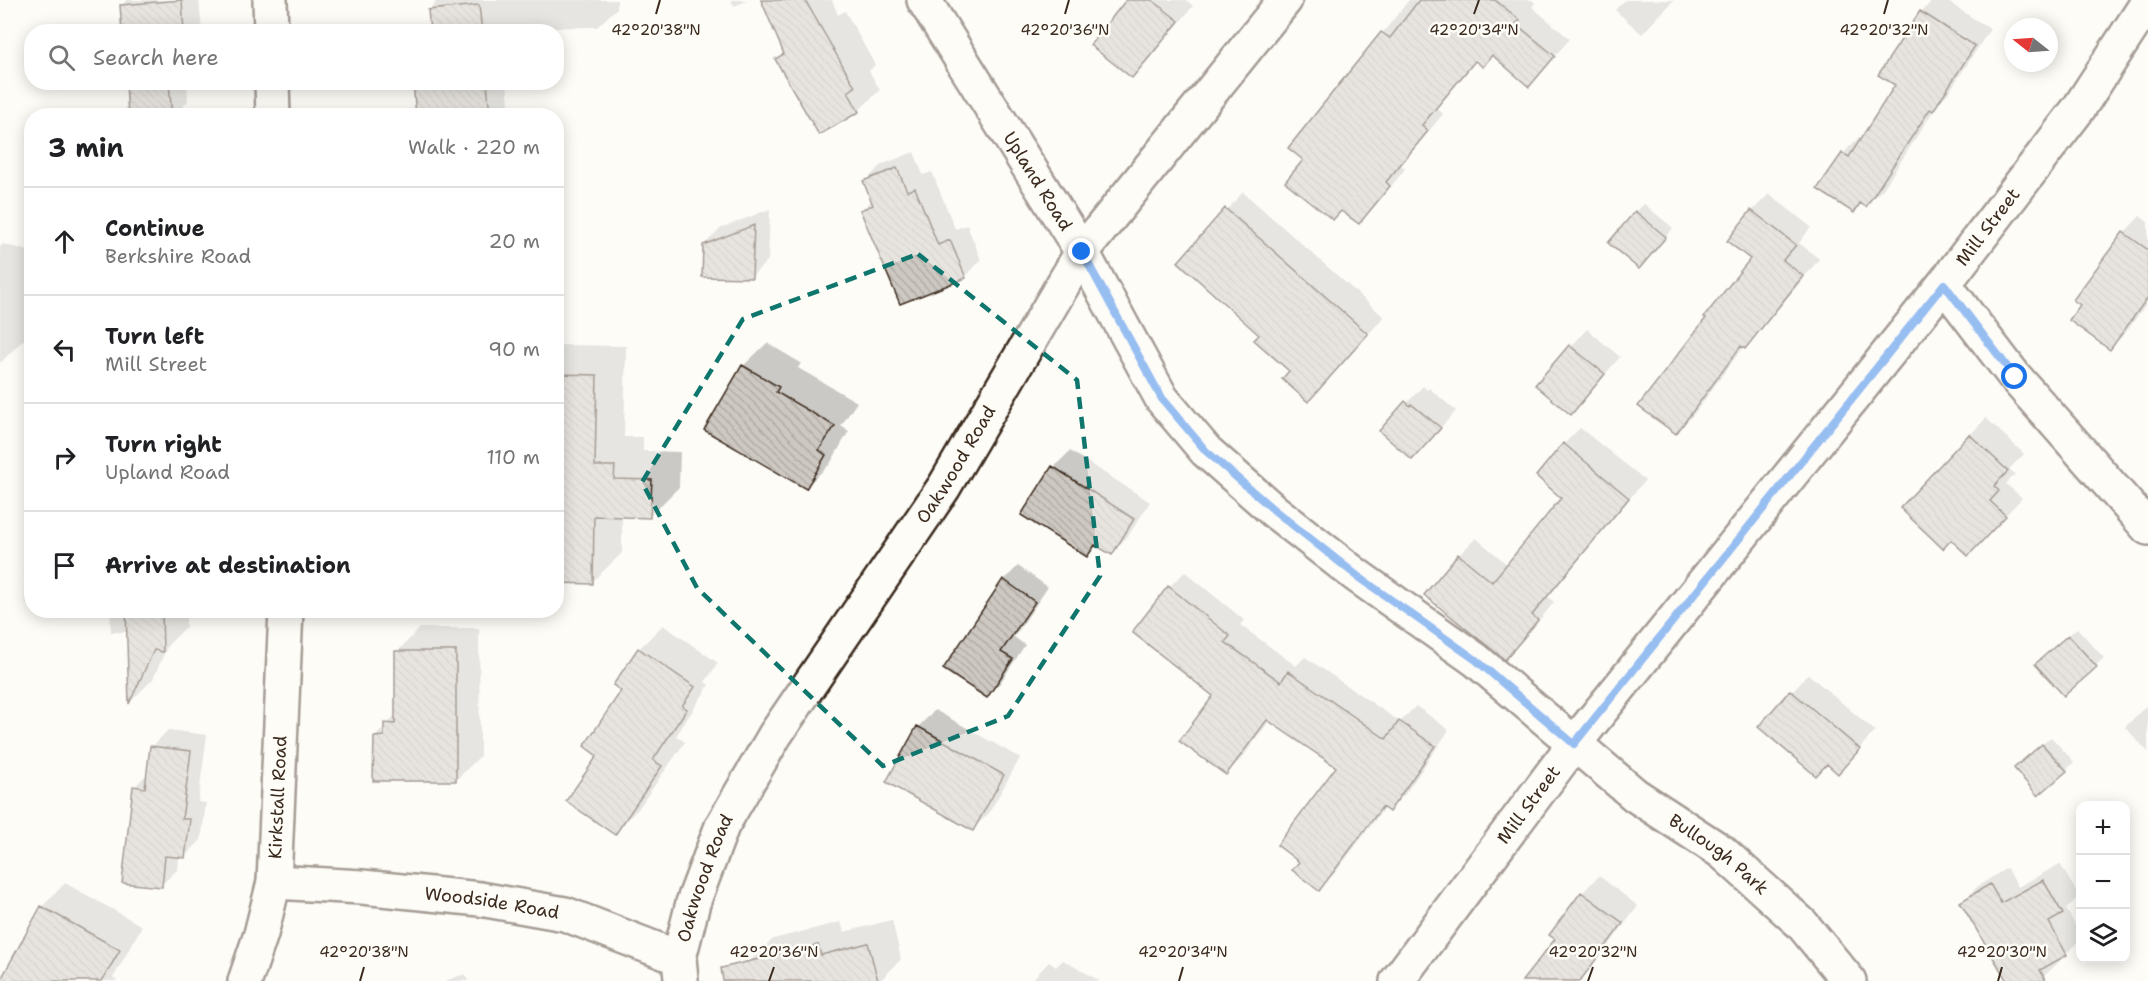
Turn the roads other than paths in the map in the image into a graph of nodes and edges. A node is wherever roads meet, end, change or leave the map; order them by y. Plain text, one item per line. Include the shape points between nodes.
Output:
1 (270, 0) edge
2 (924, 0) edge
3 (1286, 0) edge
4 (2148, 3) edge
5 (271, 24) edge
6 (272, 90) edge
7 (273, 108) edge
8 (1082, 252) junction
9 (1944, 284) junction
10 (2148, 528) edge
11 (286, 618) edge
12 (1574, 744) junction
13 (274, 882) junction
14 (680, 970) edge
15 (245, 981) edge
16 (1397, 981) edge
17 (1849, 981) edge

1 - 5 street
2 - 8 street, Upland Road
3 - 8 street, Oakwood Road
4 - 9 street, Mill Street via 2079,108
6 - 7 street
8 - 12 street, Upland Road via 1162,399 1206,451 1356,575 1476,660
8 - 14 street, Oakwood Road via 944,487 775,735 722,826 693,903
9 - 10 street via 2015,377
9 - 12 street, Mill Street
11 - 13 street, Kirkstall Road
12 - 16 street, Mill Street
12 - 17 street, Bullough Park via 1635,795 1722,852 1802,924
13 - 14 street, Woodside Road via 362,886 480,899 566,914
13 - 15 street, Kirkstall Road

